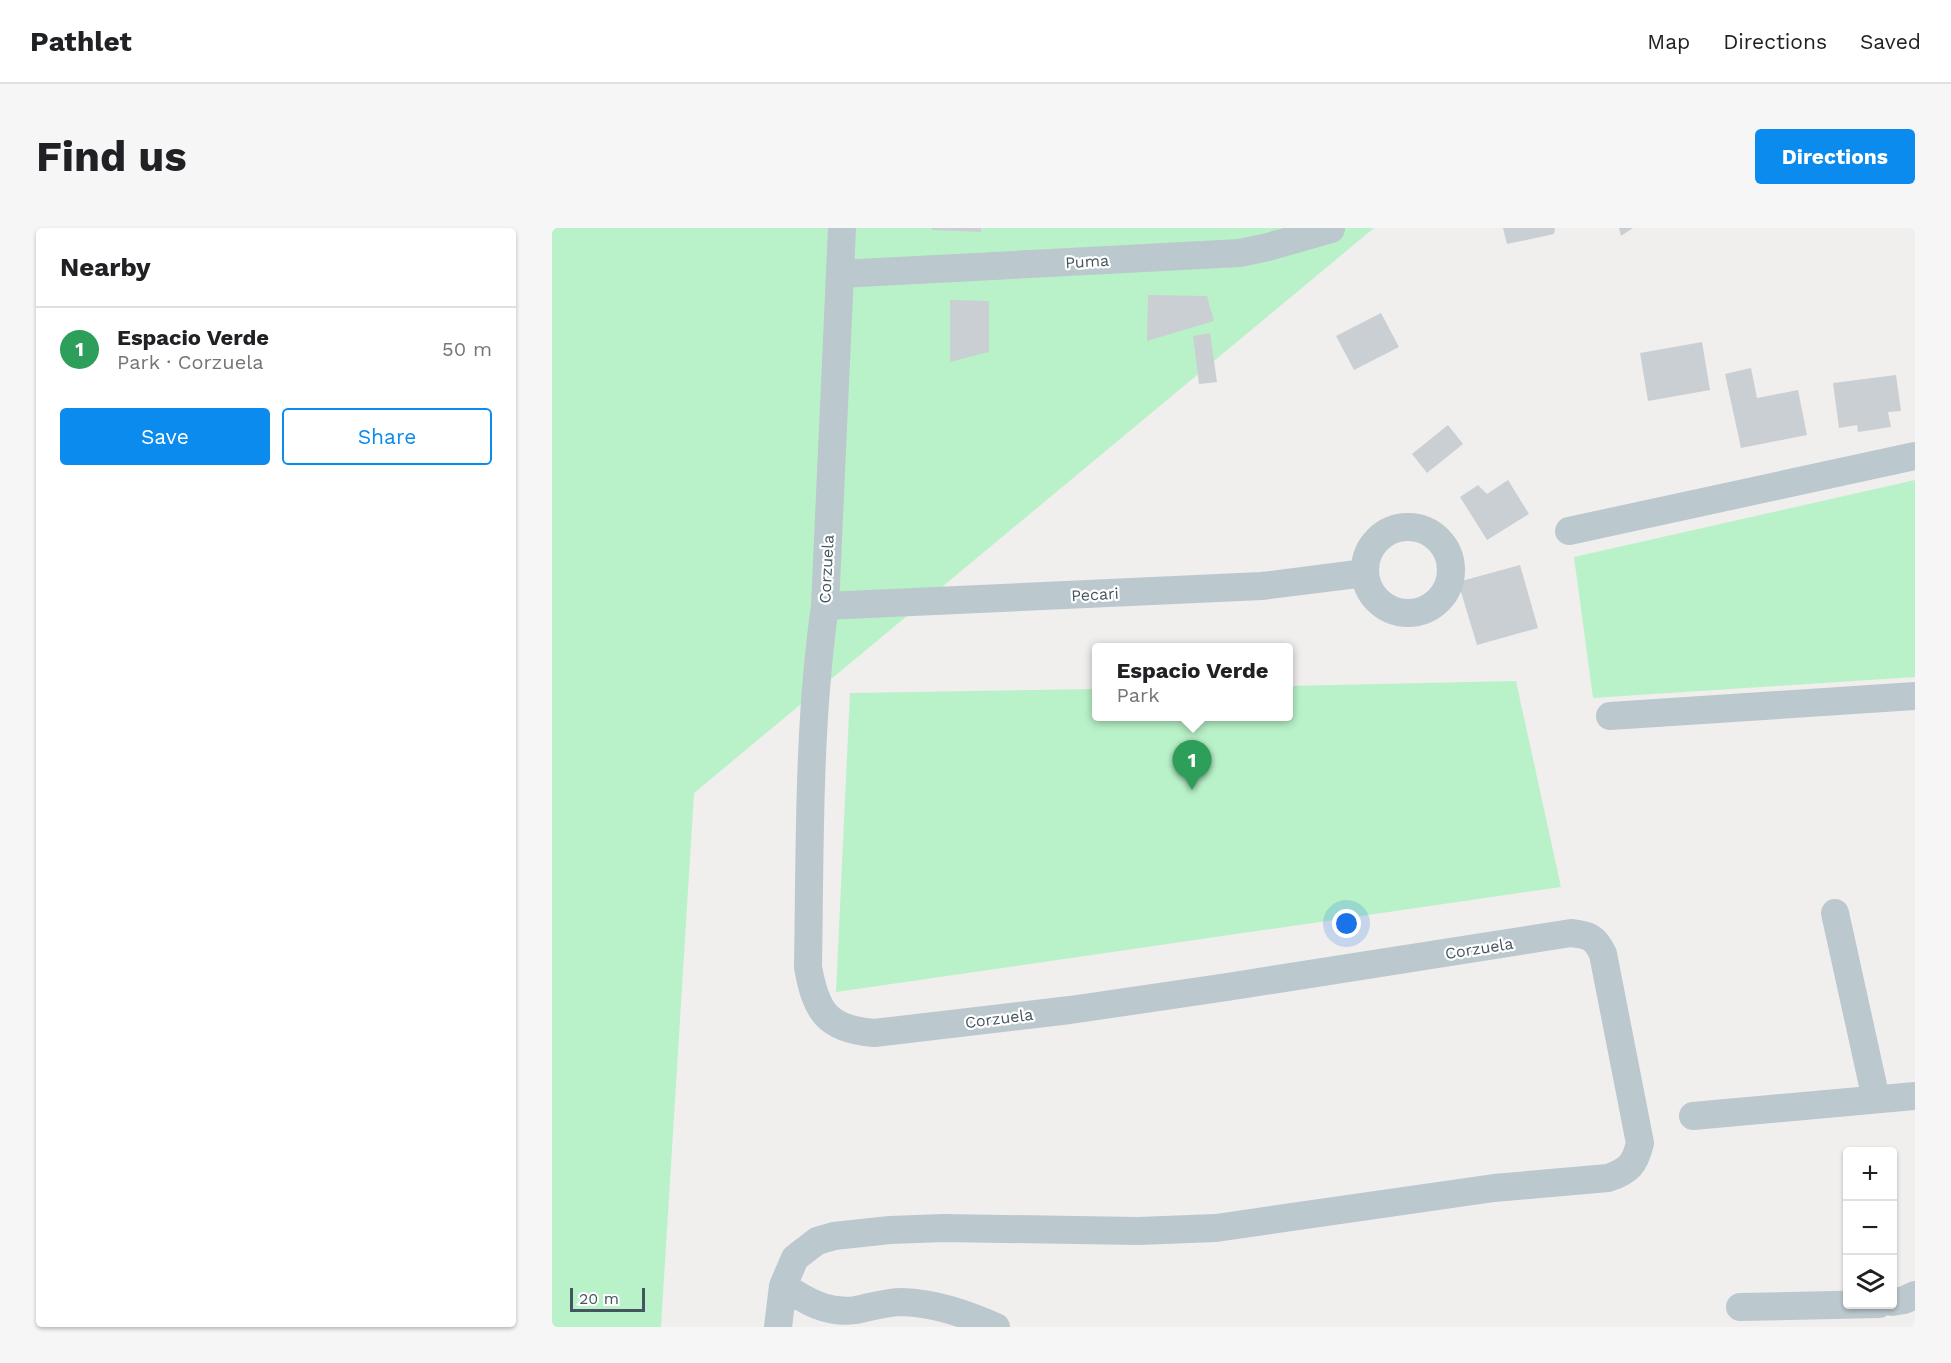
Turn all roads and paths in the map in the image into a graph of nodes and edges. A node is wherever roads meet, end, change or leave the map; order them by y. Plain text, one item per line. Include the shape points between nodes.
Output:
1 (842, 228) edge
2 (1331, 229) edge
3 (840, 274) junction
4 (1915, 456) edge
5 (1569, 531) dead end
6 (1365, 573) dead end
7 (825, 606) junction
8 (1915, 696) edge
9 (1610, 716) dead end
10 (1835, 914) dead end
11 (1915, 1096) edge
12 (1876, 1099) junction
13 (1693, 1116) dead end
14 (783, 1286) junction
15 (1915, 1295) edge
16 (1897, 1301) edge
17 (1843, 1306) edge
18 (1740, 1307) dead end
19 (778, 1327) edge
20 (996, 1327) edge

1 - 3 street, Corzuela
2 - 3 street, Puma via 1240,253
3 - 7 street, Corzuela
4 - 5 street
6 - 7 street, Pecari via 1262,586
7 - 14 street, Corzuela via 812,759 808,967 813,993 834,1023 874,1034 1070,1010 1571,933 1597,941 1603,954 1640,1143 1624,1173 1608,1178 1494,1188 1216,1227 1138,1231 944,1228 852,1233 817,1241 806,1248 795,1258
8 - 9 street
10 - 12 street
11 - 12 street
12 - 13 street
14 - 19 street, Corzuela
14 - 20 street via 820,1308 846,1310 900,1302 922,1304 945,1308
15 - 16 street
17 - 18 street

